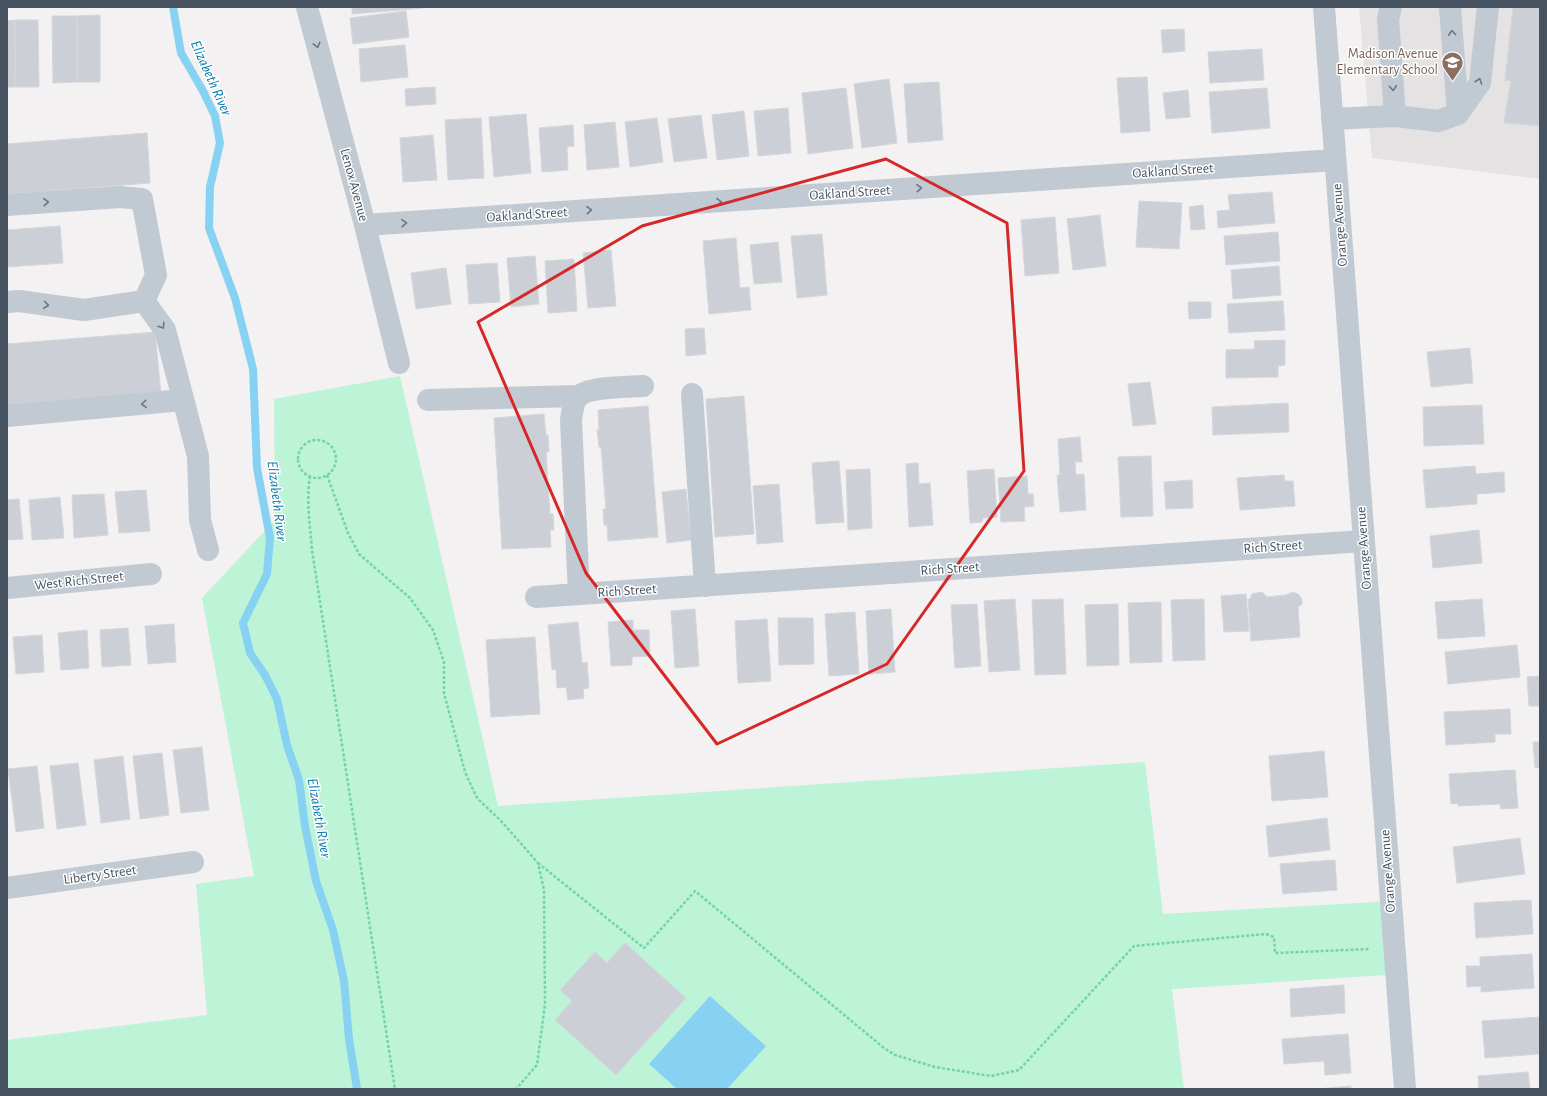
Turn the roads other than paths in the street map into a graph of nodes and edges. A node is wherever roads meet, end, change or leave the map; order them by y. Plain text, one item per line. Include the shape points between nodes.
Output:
1 (306, 7) edge
2 (1324, 7) edge
3 (1391, 7) edge
4 (1450, 7) edge
5 (1488, 7) edge
6 (1458, 114) junction
7 (1395, 116) junction
8 (1332, 119) junction
9 (1335, 160) junction
10 (7, 205) edge
11 (365, 226) junction
12 (144, 301) junction
13 (7, 302) edge
14 (399, 363) dead end
15 (643, 386) dead end
16 (692, 394) dead end
17 (578, 396) junction
18 (183, 400) junction
19 (428, 400) dead end
20 (7, 416) edge
21 (1364, 541) junction
22 (208, 550) dead end
23 (151, 574) dead end
24 (705, 586) junction
25 (7, 588) edge
26 (579, 594) junction
27 (536, 597) dead end
28 (193, 862) dead end
29 (7, 888) edge
30 (1404, 1089) edge

1 -> 11 street, Lenox Avenue
2 - 8 street, Orange Avenue
3 -> 7 street via 1388,19
6 -> 4 street
6 -> 5 street via 1480,83
6 - 7 street via 1438,120
7 - 8 street
8 - 9 street, Orange Avenue
11 -> 9 street, Oakland Street
9 - 21 street, Orange Avenue
10 -> 12 street via 142,199 156,275
11 - 14 street, Lenox Avenue
13 -> 12 street via 19,301 84,310
12 -> 18 street via 165,330
15 - 17 street via 590,390
16 - 24 street
17 - 19 street
17 - 26 street via 571,420
18 -> 20 street
18 - 22 street via 198,456 200,520
21 - 24 street, Rich Street
21 - 30 street, Orange Avenue
23 - 25 street, West Rich Street
24 - 26 street, Rich Street
26 - 27 street, Rich Street
28 - 29 street, Liberty Street

